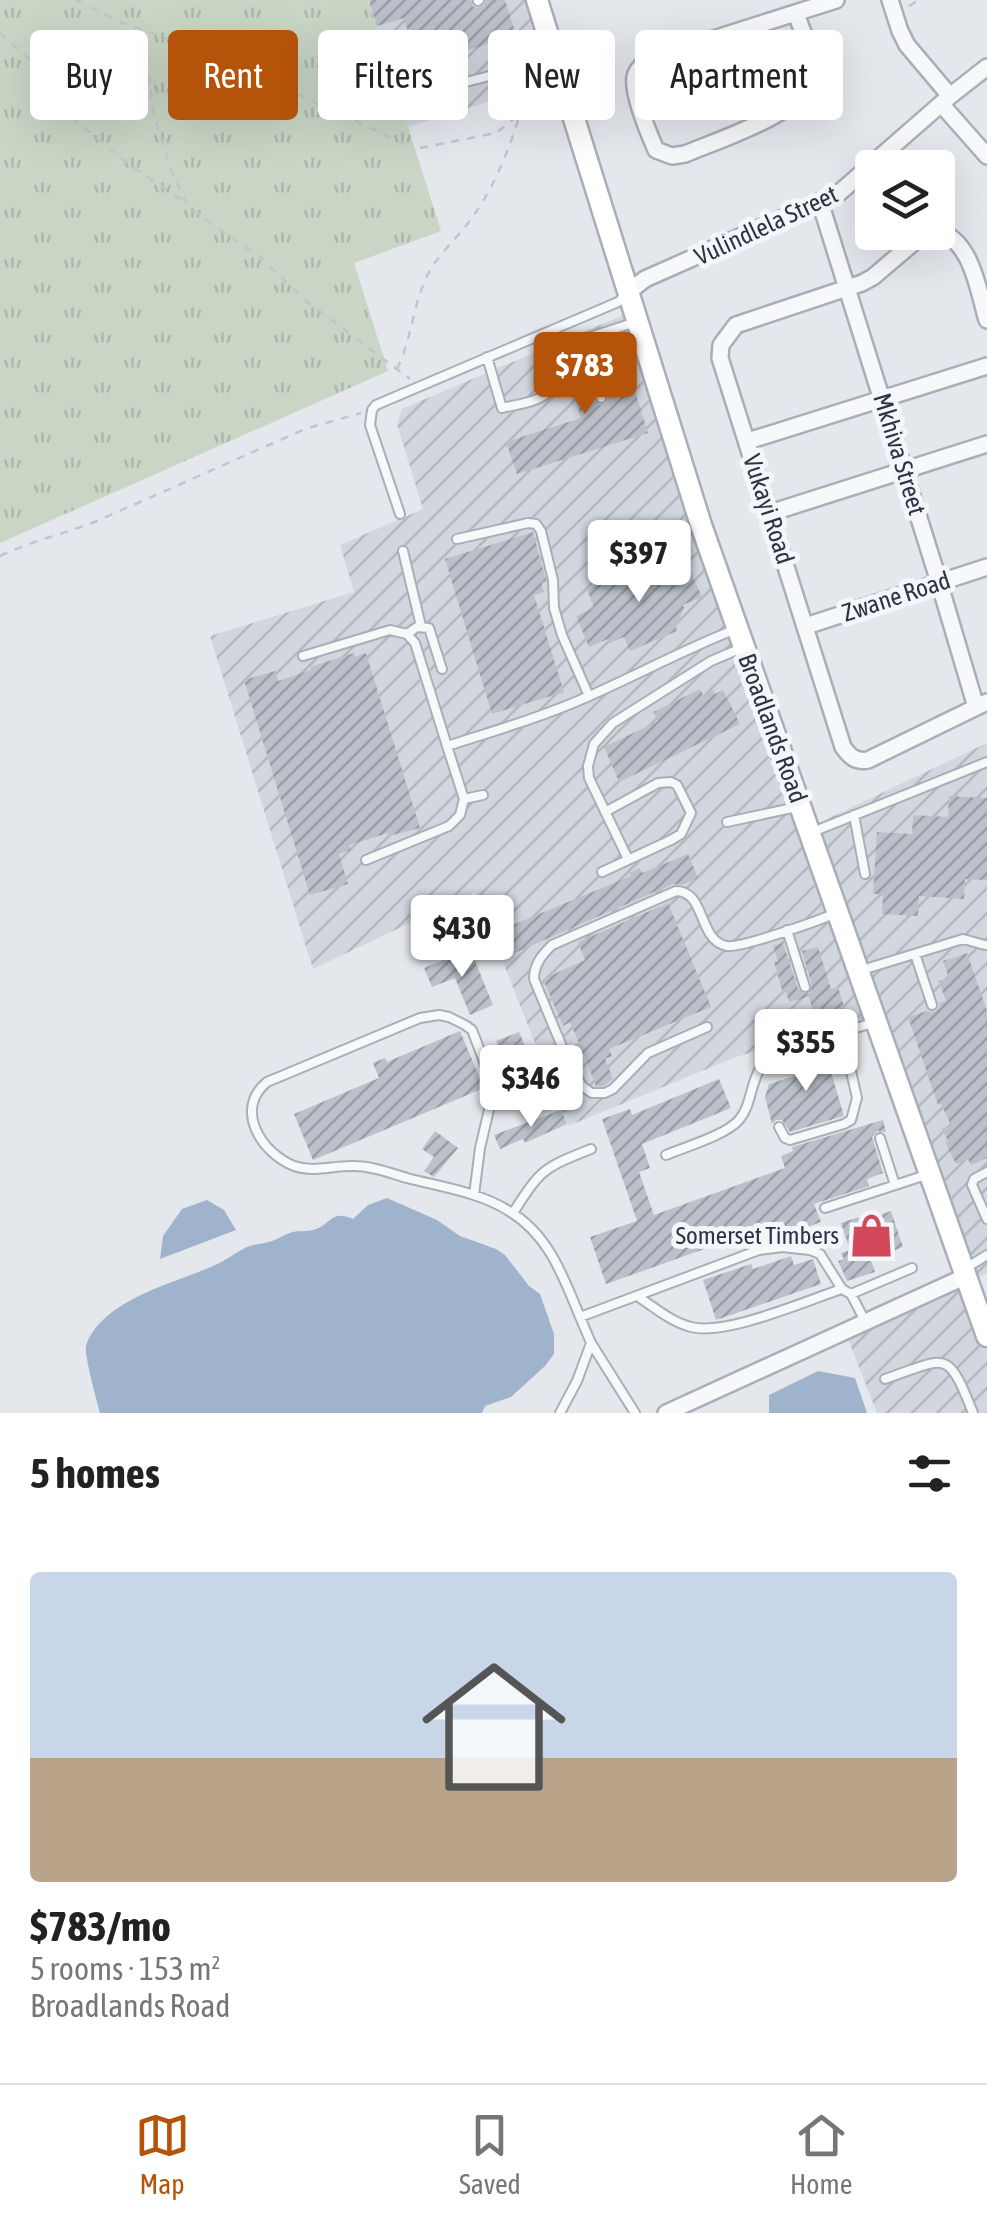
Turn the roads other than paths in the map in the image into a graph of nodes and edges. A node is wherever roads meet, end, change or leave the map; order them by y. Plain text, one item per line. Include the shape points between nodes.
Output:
1 (537, 0) edge
2 (836, 0) edge
3 (890, 0) edge
4 (796, 12) junction
5 (546, 30) edge
6 (987, 67) edge
7 (946, 101) junction
8 (574, 120) edge
9 (987, 156) edge
10 (820, 202) junction
11 (955, 243) edge
12 (905, 250) edge
13 (848, 288) junction
14 (627, 293) junction
15 (987, 320) edge
16 (636, 322) junction
17 (583, 340) junction
18 (487, 357) junction
19 (987, 366) edge
20 (601, 398) dead end
21 (883, 398) junction
22 (748, 442) junction
23 (987, 444) edge
24 (904, 469) junction
25 (770, 513) junction
26 (400, 514) dead end
27 (457, 539) dead end
28 (403, 551) dead end
29 (987, 567) edge
30 (940, 582) junction
31 (421, 626) junction
32 (806, 626) junction
33 (407, 634) junction
34 (741, 638) junction
35 (303, 656) dead end
36 (442, 669) dead end
37 (589, 696) junction
38 (981, 705) edge
39 (447, 746) junction
40 (987, 762) edge
41 (483, 794) dead end
42 (464, 799) junction
43 (801, 806) junction
44 (605, 812) junction
45 (854, 815) junction
46 (727, 822) dead end
47 (810, 833) junction
48 (628, 859) junction
49 (366, 860) dead end
50 (602, 872) dead end
51 (865, 874) dead end
52 (838, 912) junction
53 (787, 930) junction
54 (986, 946) edge
55 (915, 954) junction
56 (857, 971) junction
57 (804, 987) dead end
58 (932, 1005) dead end
59 (876, 1022) junction
60 (707, 1026) dead end
61 (842, 1032) junction
62 (779, 1127) dead end
63 (880, 1138) dead end
64 (592, 1149) dead end
65 (666, 1155) dead end
66 (987, 1172) edge
67 (928, 1174) junction
68 (895, 1185) junction
69 (474, 1196) junction
70 (825, 1208) dead end
71 (513, 1213) junction
72 (987, 1219) edge
73 (987, 1255) edge
74 (912, 1268) dead end
75 (963, 1274) junction
76 (842, 1289) junction
77 (852, 1294) junction
78 (636, 1296) junction
79 (580, 1317) junction
80 (865, 1321) junction
81 (987, 1336) edge
82 (591, 1343) junction
83 (885, 1379) dead end
84 (560, 1413) edge
85 (636, 1413) edge
86 (666, 1413) edge
87 (973, 1413) edge

1 - 5 main road, Broadlands Road
2 - 4 street
3 - 7 street via 900,31
4 - 4 street via 652,58 640,68 636,90 656,150 685,154 774,116 803,95 814,68
6 - 7 street, Vulindlela Street
7 - 9 street
7 - 10 street, Vulindlela Street via 850,186
8 - 14 main road, Broadlands Road
10 - 13 street, Mkhiva Street
10 - 14 street, Vulindlela Street
11 - 15 street via 966,255
12 - 13 street, Vukayi Road
13 - 21 street, Mkhiva Street
13 - 22 street, Vukayi Road via 745,320 728,333 720,358
14 - 16 main road, Broadlands Road
14 - 18 lane
16 - 17 lane
16 - 34 main road, Broadlands Road
17 - 18 lane via 553,352 549,392 542,398 502,408
17 - 20 lane
18 - 26 lane via 372,410 370,425
19 - 21 street
21 - 22 street
21 - 24 street, Mkhiva Street
22 - 25 street, Vukayi Road
23 - 24 street
24 - 25 street
24 - 30 street, Mkhiva Street
25 - 32 street, Vukayi Road
27 - 37 lane via 536,524 562,635
28 - 31 lane
29 - 30 street, Zwane Road
30 - 32 street, Zwane Road
30 - 38 street, Mkhiva Street
31 - 33 lane
31 - 36 lane via 431,630
32 - 38 street, Vukayi Road via 843,748 854,759 868,760
33 - 35 lane via 390,630
33 - 39 lane
34 - 37 lane via 702,642
34 - 43 main road, Broadlands Road
34 - 44 lane via 601,734 588,766
37 - 39 lane
39 - 42 lane
40 - 45 lane
41 - 42 lane
42 - 49 lane via 449,826
43 - 46 lane
43 - 47 main road, Broadlands Road
44 - 48 lane
44 - 48 lane via 658,783 681,791 690,813 680,834
45 - 47 lane
45 - 51 lane
47 - 52 main road, Broadlands Road
48 - 50 lane
52 - 53 lane
52 - 56 main road, Broadlands Road
53 - 57 lane
53 - 60 lane via 724,945 714,940 690,894 676,891 552,945 534,970 572,1071 592,1093 605,1093 648,1053
54 - 55 lane via 962,939
55 - 56 lane
55 - 58 lane
56 - 59 main road, Broadlands Road
59 - 61 lane
59 - 67 main road, Broadlands Road
61 - 62 lane via 857,1098 851,1120 790,1140
61 - 65 lane via 767,1058 738,1122
63 - 68 lane
64 - 71 lane via 546,1168
66 - 72 lane via 972,1185
67 - 68 lane
67 - 75 main road, Broadlands Road
68 - 70 lane
69 - 69 lane via 365,1166 316,1170 286,1162 260,1139 251,1116 254,1097 267,1082 420,1018 458,1020 472,1030 492,1087
69 - 71 lane
71 - 79 lane via 552,1254
73 - 75 lane
74 - 77 lane
75 - 80 street
75 - 81 main road, Broadlands Road
76 - 77 lane
76 - 78 lane via 713,1330 683,1324
76 - 78 lane via 820,1254 774,1247
77 - 80 lane
78 - 79 lane
79 - 82 lane
80 - 86 street
82 - 84 lane
82 - 85 lane
83 - 87 lane via 946,1364

